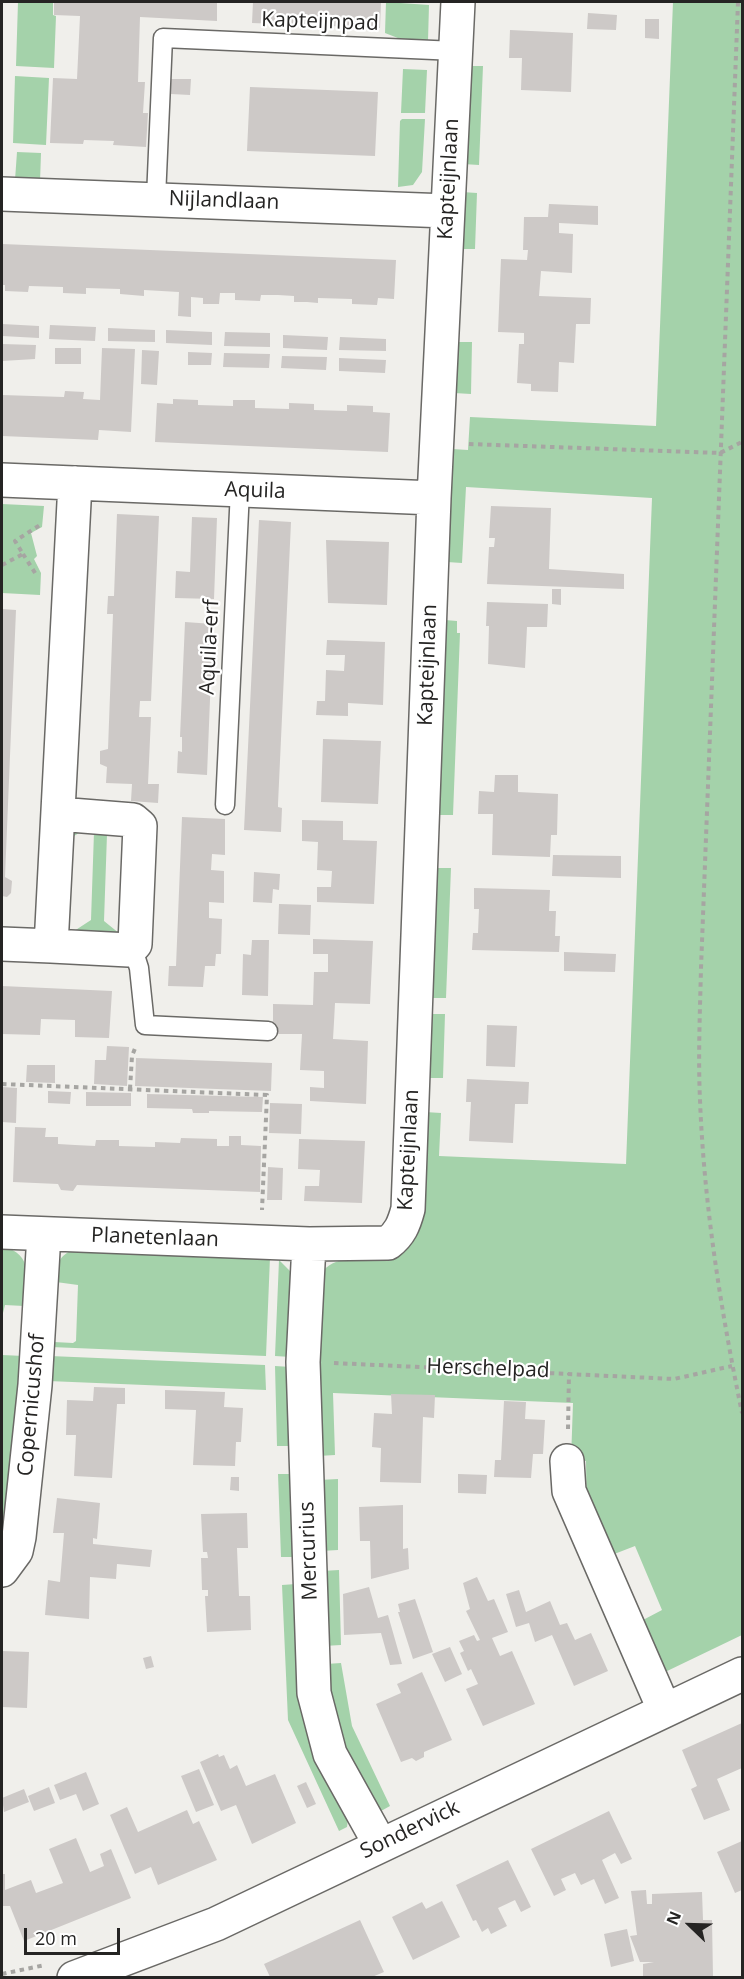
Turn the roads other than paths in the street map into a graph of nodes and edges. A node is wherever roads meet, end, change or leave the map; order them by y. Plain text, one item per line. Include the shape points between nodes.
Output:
1 (458, 2) edge
2 (456, 51) junction
3 (2, 194) edge
4 (156, 198) junction
5 (447, 211) junction
6 (2, 480) edge
7 (75, 487) junction
8 (240, 490) junction
9 (434, 498) junction
10 (225, 805) dead end
11 (58, 814) junction
12 (2, 944) edge
13 (51, 946) junction
14 (133, 948) junction
15 (268, 1031) dead end
16 (2, 1232) edge
17 (44, 1234) junction
18 (309, 1244) junction
19 (567, 1461) road end
20 (2, 1570) edge
21 (742, 1674) edge
22 (664, 1709) junction
23 (380, 1844) junction
24 (74, 1977) edge

1 - 2 street, Kapteijnlaan
2 - 4 lane, Kapteijnpad via 163,38
2 - 5 street, Kapteijnlaan
3 - 4 street, Nijlandlaan
4 - 5 street, Nijlandlaan
5 - 9 street, Kapteijnlaan
6 - 7 street, Aquila
7 - 8 street, Aquila
7 - 11 street
8 - 9 street, Aquila
8 - 10 lane, Aquila-erf
9 - 18 street, Kapteijnlaan via 408,1209 398,1236 388,1243
11 - 13 street
11 - 14 street via 133,820 140,826
12 - 13 street
13 - 14 street
14 - 15 lane via 145,1025
16 - 17 street, Planetenlaan
17 - 18 street, Planetenlaan
17 - 20 street, Copernicushof via 35,1385 19,1537 16,1551
18 - 23 street, Mercurius via 303,1362 314,1693 330,1754
19 - 22 street via 569,1491
21 - 22 street, Sondervick
22 - 23 street, Sondervick
23 - 24 street, Sondervick via 216,1924

